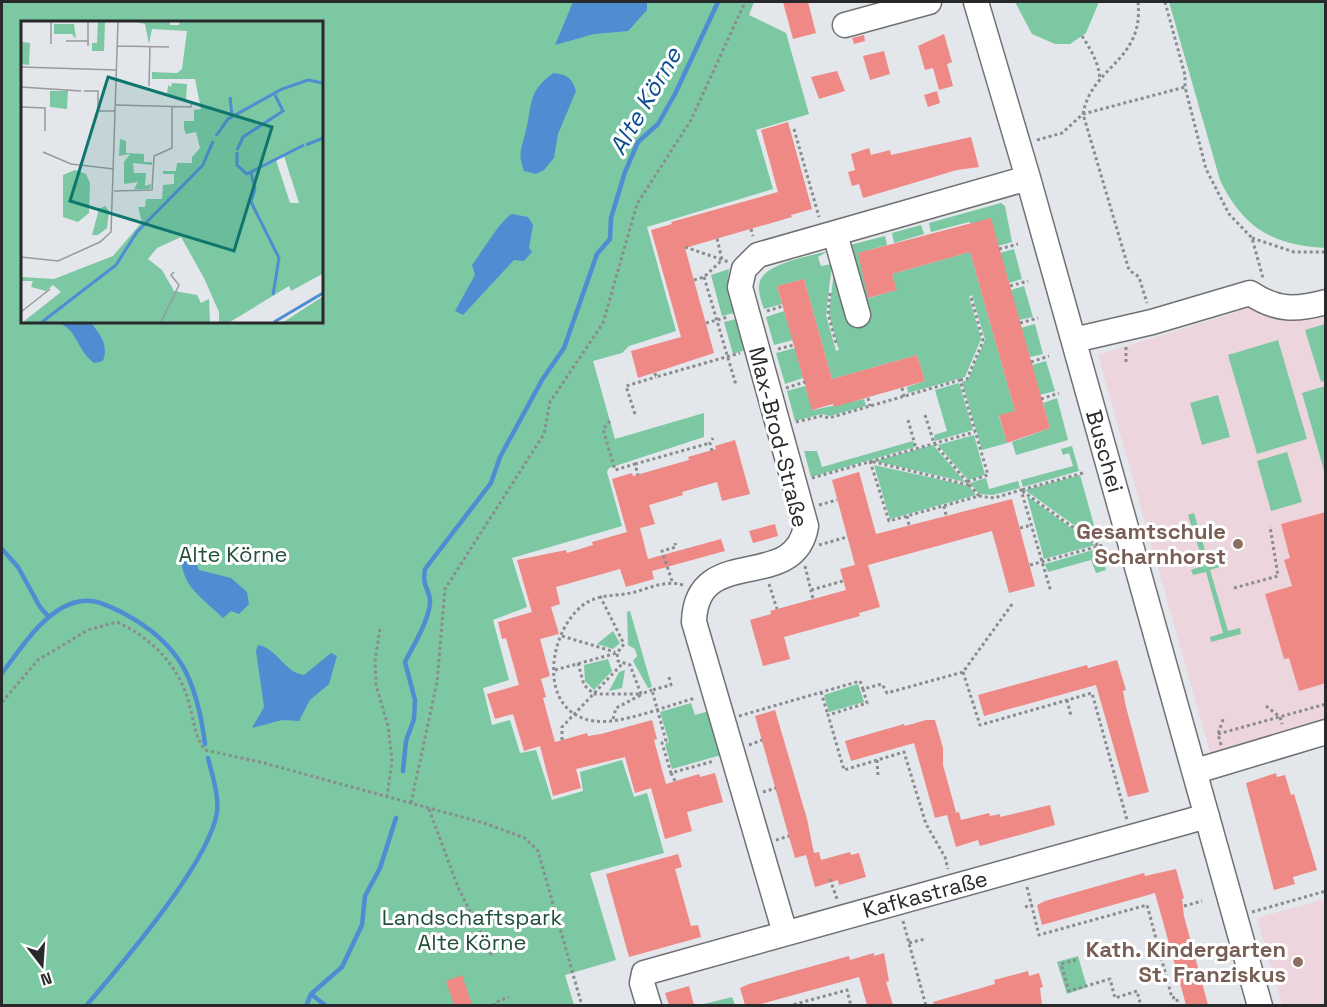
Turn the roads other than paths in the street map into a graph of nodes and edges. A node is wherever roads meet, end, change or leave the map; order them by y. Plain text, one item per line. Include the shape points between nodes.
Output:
1 (929, 2) edge
2 (975, 2) edge
3 (845, 25) dead end
4 (1028, 178) junction
5 (835, 234) junction
6 (1326, 302) edge
7 (858, 315) dead end
8 (1074, 340) junction
9 (1326, 732) edge
10 (1196, 771) junction
11 (1207, 816) junction
12 (784, 933) junction
13 (649, 1005) edge
14 (1260, 1005) edge

1 - 3 street
2 - 4 street, Buschei
4 - 5 street
4 - 8 street, Buschei
5 - 7 street
5 - 12 street, Max-Brod-Straße via 733,264 765,350 806,526 798,550 786,558 714,580 700,591 695,605 694,622 715,692 734,717
6 - 8 street via 1298,310 1250,293
8 - 10 street, Buschei
9 - 10 street
10 - 11 street, Buschei
11 - 12 street, Kafkastraße
11 - 14 street, Buschei
12 - 13 street, Kafkastraße via 644,973 642,983

